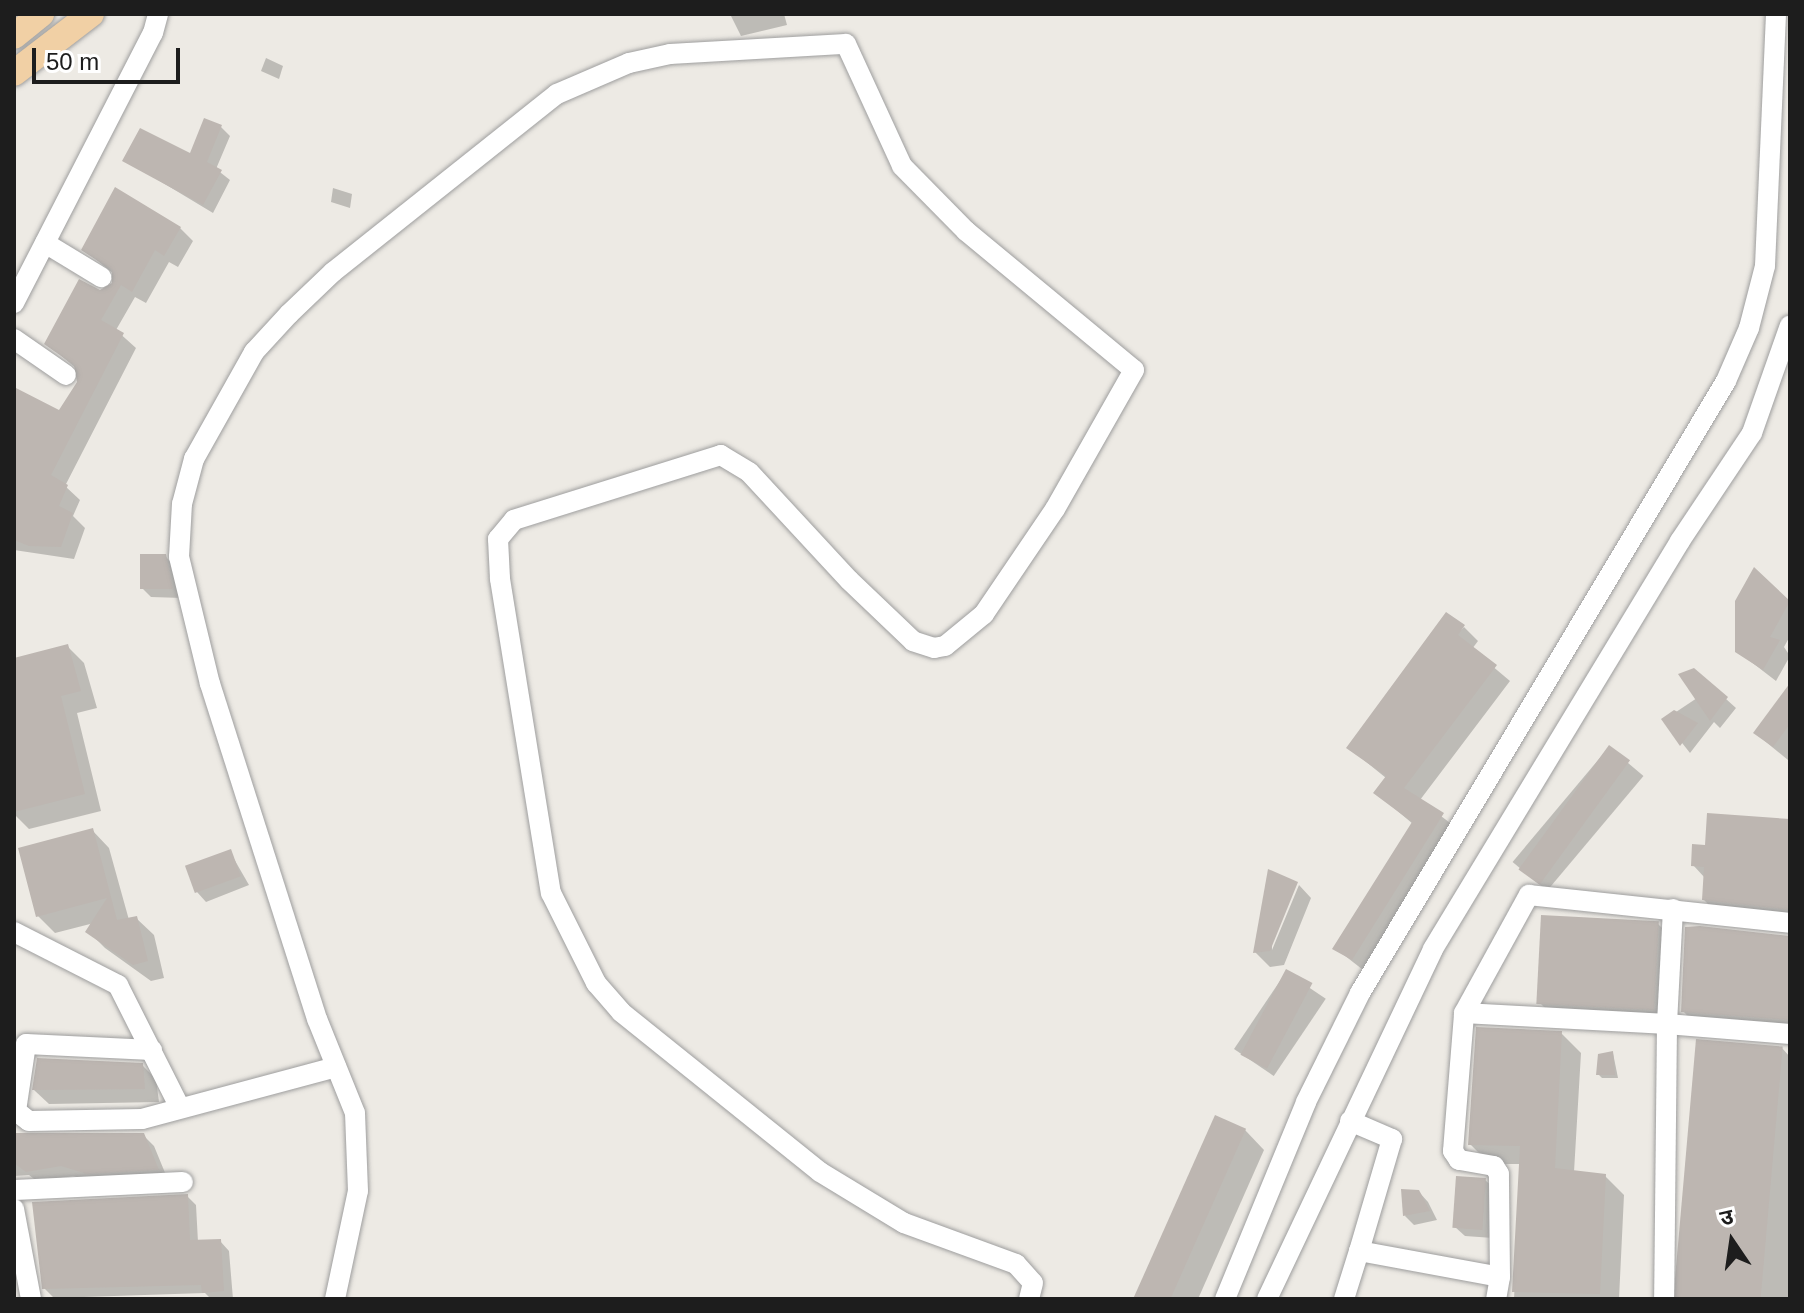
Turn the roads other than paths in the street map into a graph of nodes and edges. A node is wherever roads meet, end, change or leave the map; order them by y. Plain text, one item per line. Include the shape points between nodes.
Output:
1 (41, 14) edge
2 (91, 14) edge
3 (158, 14) edge
4 (1776, 14) edge
5 (14, 36) edge
6 (14, 73) edge
7 (45, 243) junction
8 (101, 277) dead end
9 (14, 303) edge
10 (1790, 325) edge
11 (14, 339) edge
12 (66, 375) dead end
13 (1673, 909) junction
14 (1790, 923) edge
15 (14, 932) edge
16 (1464, 1013) junction
17 (1667, 1024) junction
18 (1790, 1034) edge
19 (152, 1050) junction
20 (336, 1067) junction
21 (179, 1106) junction
22 (1350, 1121) junction
23 (183, 1182) dead end
24 (14, 1190) edge
25 (14, 1209) edge
26 (1359, 1251) junction
27 (1500, 1277) junction
28 (31, 1299) edge
29 (335, 1299) edge
30 (1029, 1299) edge
31 (1225, 1299) edge
32 (1267, 1299) edge
33 (1344, 1299) edge
34 (1496, 1299) edge
35 (1664, 1299) edge

1 - 5 main road
2 - 6 main road
3 - 7 street
4 - 31 street via 1765,266 1749,328 1726,381 1360,993 1306,1102
7 - 8 street
7 - 9 street
10 - 22 street via 1752,433 1680,541 1433,949
11 - 12 street
13 - 14 street
13 - 16 street via 1529,895
13 - 17 street
15 - 19 street via 118,985
16 - 17 street
16 - 27 street via 1453,1151 1459,1160 1494,1166 1499,1174
17 - 18 street
17 - 35 street
19 - 21 street
19 - 21 street via 26,1044 16,1111 29,1121 142,1119
20 - 21 street
20 - 29 street via 355,1113 358,1191
20 - 30 street via 214,698 179,557 182,504 194,459 254,352 289,314 333,272 557,94 629,63 670,54 846,44 902,166 966,231 1134,370 1055,509 984,614 945,646 934,648 913,641 749,472 721,455 514,520 498,539 500,579 551,893 596,983 621,1012 820,1172 904,1223 1016,1264 1033,1283
22 - 26 street via 1392,1139
22 - 32 street
23 - 24 street
25 - 28 street
26 - 27 street
26 - 33 street
27 - 34 street

